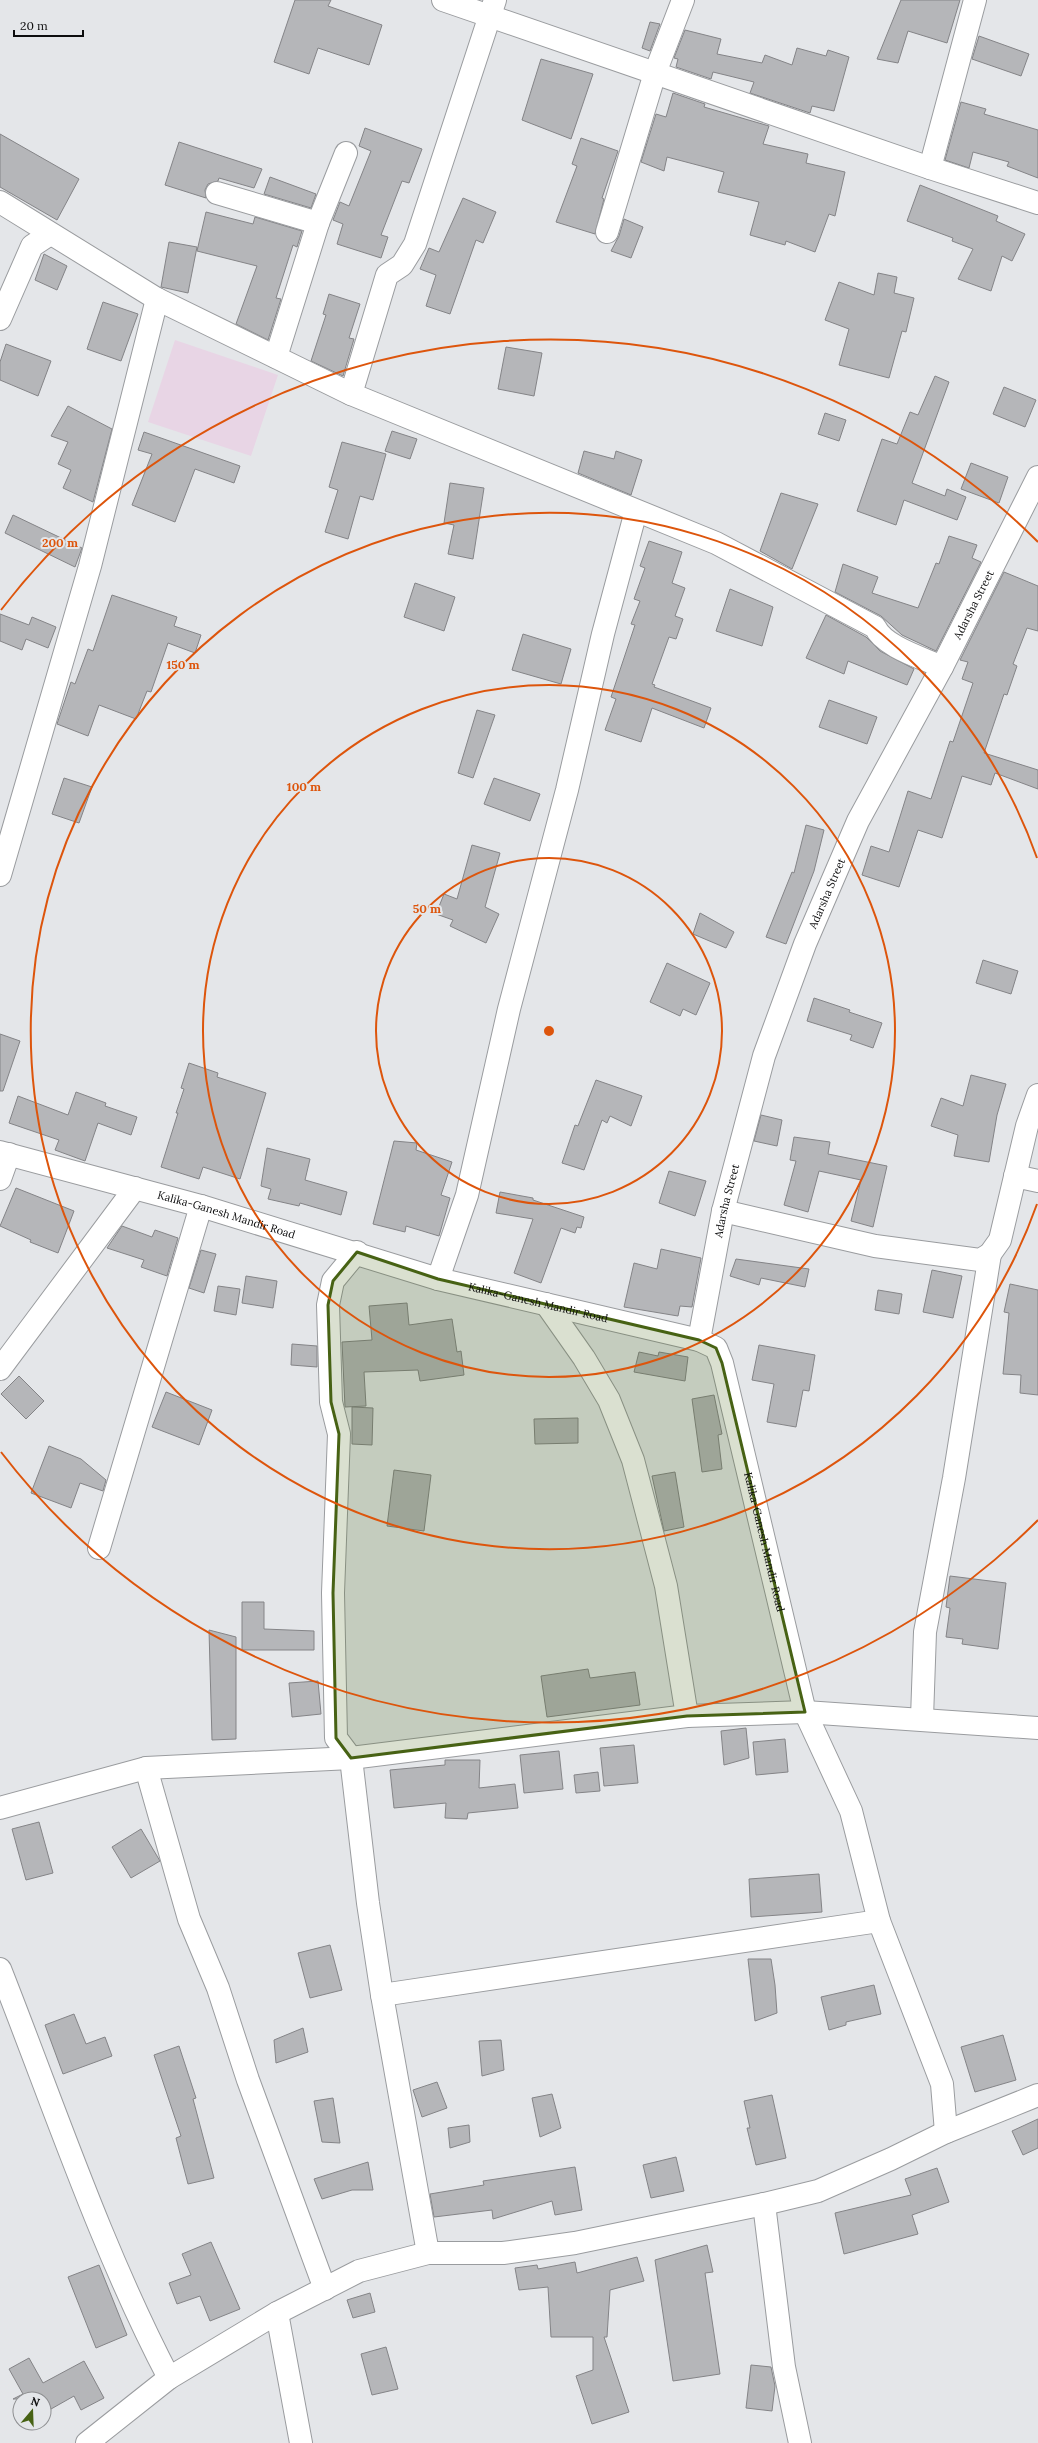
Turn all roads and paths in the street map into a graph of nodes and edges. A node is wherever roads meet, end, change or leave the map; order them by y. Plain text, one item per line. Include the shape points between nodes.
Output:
1 (442, 0) edge
2 (682, 0) edge
3 (975, 0) edge
4 (493, 8) edge
5 (655, 73) junction
6 (346, 153) dead end
7 (930, 168) junction
8 (217, 192) dead end
9 (0, 202) edge
10 (1038, 203) edge
11 (318, 223) junction
12 (607, 232) dead end
13 (50, 234) junction
14 (157, 299) junction
15 (0, 319) edge
16 (276, 357) junction
17 (351, 394) junction
18 (1038, 477) edge
19 (636, 511) junction
20 (942, 667) junction
21 (0, 875) edge
22 (1038, 1095) edge
23 (4, 1153) edge
24 (1016, 1176) junction
25 (0, 1180) edge
26 (1038, 1181) edge
27 (135, 1188) junction
28 (201, 1206) junction
29 (723, 1211) junction
30 (357, 1252) junction
31 (990, 1254) junction
32 (438, 1279) junction
33 (546, 1304) junction
34 (699, 1340) junction
35 (0, 1369) edge
36 (99, 1548) dead end
37 (805, 1712) junction
38 (687, 1716) junction
39 (922, 1718) junction
40 (1038, 1728) edge
41 (351, 1758) junction
42 (146, 1768) junction
43 (0, 1808) edge
44 (879, 1921) junction
45 (0, 1969) edge
46 (382, 1995) junction
47 (1038, 2095) edge
48 (946, 2132) junction
49 (764, 2204) junction
50 (428, 2253) junction
51 (325, 2288) junction
52 (277, 2313) junction
53 (169, 2378) junction
54 (114, 2434) edge
55 (87, 2443) edge
56 (301, 2443) edge
57 (800, 2443) edge

1 - 4 street
2 - 5 street
3 - 7 street
4 - 5 street
4 - 17 street via 415,244 402,265 387,275
5 - 7 street
5 - 12 street
6 - 11 street
7 - 10 street
8 - 11 street
9 - 13 street
11 - 16 street
13 - 14 street
13 - 15 street via 32,246
14 - 16 street
14 - 21 street via 90,566
16 - 17 street
17 - 19 street
18 - 20 street, Adarsha Street
19 - 20 street via 716,543 874,627 887,642
19 - 32 street via 603,634 567,790 509,1009 467,1195
20 - 29 street, Adarsha Street via 858,822 805,944 764,1056
22 - 24 street via 1027,1126
23 - 25 street
23 - 27 street, Kalika-Ganesh Mandir Road
24 - 26 street
24 - 31 street via 1000,1240
27 - 28 street, Kalika-Ganesh Mandir Road
27 - 35 street
28 - 30 street, Kalika-Ganesh Mandir Road
28 - 36 street
29 - 31 street via 875,1246 980,1260
29 - 34 street, Adarsha Street
30 - 32 street, Kalika-Ganesh Mandir Road
30 - 41 street via 333,1281 328,1305 331,1402 339,1434 333,1593 336,1738
31 - 39 street via 954,1478 925,1632
32 - 33 street, Kalika-Ganesh Mandir Road
33 - 34 street, Kalika-Ganesh Mandir Road
33 - 38 street via 609,1400 633,1460 666,1586
34 - 37 street, Kalika-Ganesh Mandir Road via 716,1348 722,1363
37 - 38 street
37 - 39 street
37 - 44 street, Kalika-Ganesh Mandir Road via 850,1811
38 - 41 street
39 - 40 street
41 - 42 street
41 - 46 street
42 - 43 street
42 - 51 street via 189,1919 218,1988 248,2080
44 - 46 street
44 - 48 street, Kalika-Ganesh Mandir Road via 942,2084
45 - 53 street via 134,2307
46 - 50 street
47 - 48 street
48 - 49 street via 818,2190
49 - 50 street via 575,2243 503,2253
49 - 57 street via 784,2367
50 - 51 street via 359,2271
51 - 52 street
52 - 53 street
52 - 56 street
53 - 54 street
54 - 55 street

